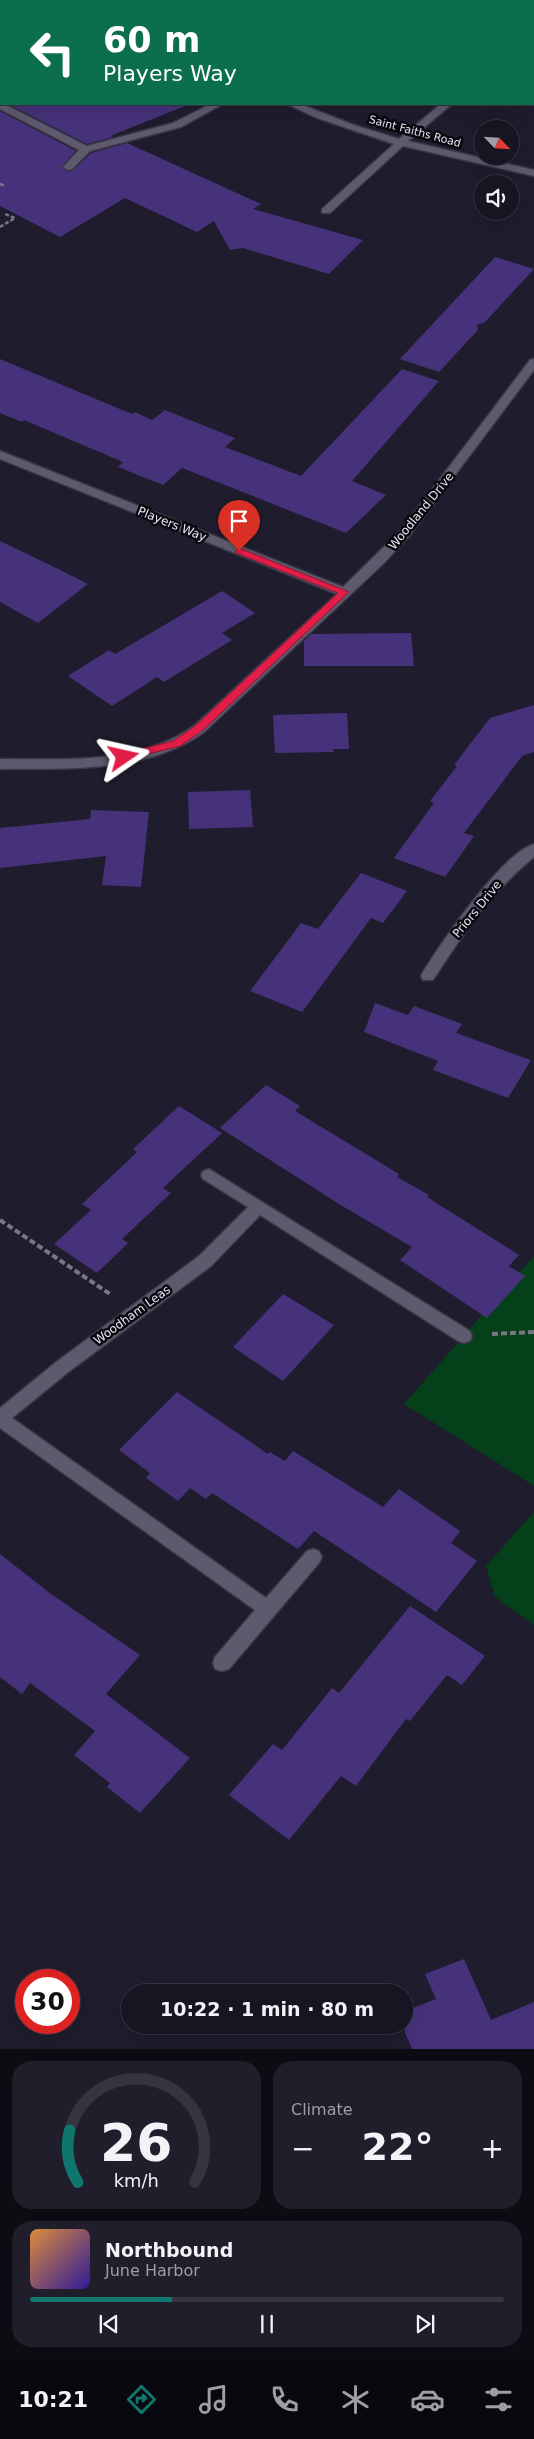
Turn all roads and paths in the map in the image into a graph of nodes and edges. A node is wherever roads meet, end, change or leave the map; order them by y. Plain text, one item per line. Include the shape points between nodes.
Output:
1 (2, 105) edge
2 (216, 105) edge
3 (294, 105) edge
4 (447, 105) edge
5 (402, 142) junction
6 (86, 149) junction
7 (68, 167) dead end
8 (534, 173) edge
9 (0, 184) edge
10 (5, 186) dead end
11 (326, 211) dead end
12 (5, 214) dead end
13 (0, 227) edge
14 (534, 362) edge
15 (0, 455) edge
16 (344, 592) junction
17 (0, 764) edge
18 (534, 849) edge
19 (428, 976) dead end
20 (209, 1175) dead end
21 (259, 1206) junction
22 (0, 1220) edge
23 (137, 1313) junction
24 (534, 1332) edge
25 (464, 1336) joint
26 (0, 1419) edge
27 (312, 1557) dead end
28 (268, 1609) junction
29 (222, 1663) dead end

1 - 6 street
2 - 6 street via 177,125
3 - 5 street, Saint Faiths Road
4 - 5 street
5 - 8 street, Saint Faiths Road
5 - 11 street
6 - 7 street
9 - 10 path
12 - 13 path via 14,218
14 - 16 street, Woodland Drive via 406,532
15 - 16 street, Players Way
16 - 17 street, Woodland Drive via 199,729 177,744 144,754 86,763
18 - 19 street, Priors Drive via 513,865 467,918
20 - 21 street
21 - 23 street, Woodham Leas via 205,1261
21 - 25 street
22 - 23 path
23 - 26 street, Woodham Leas via 61,1368
24 - 25 path
26 - 28 street, Woodham Leas
27 - 28 street
28 - 29 street

